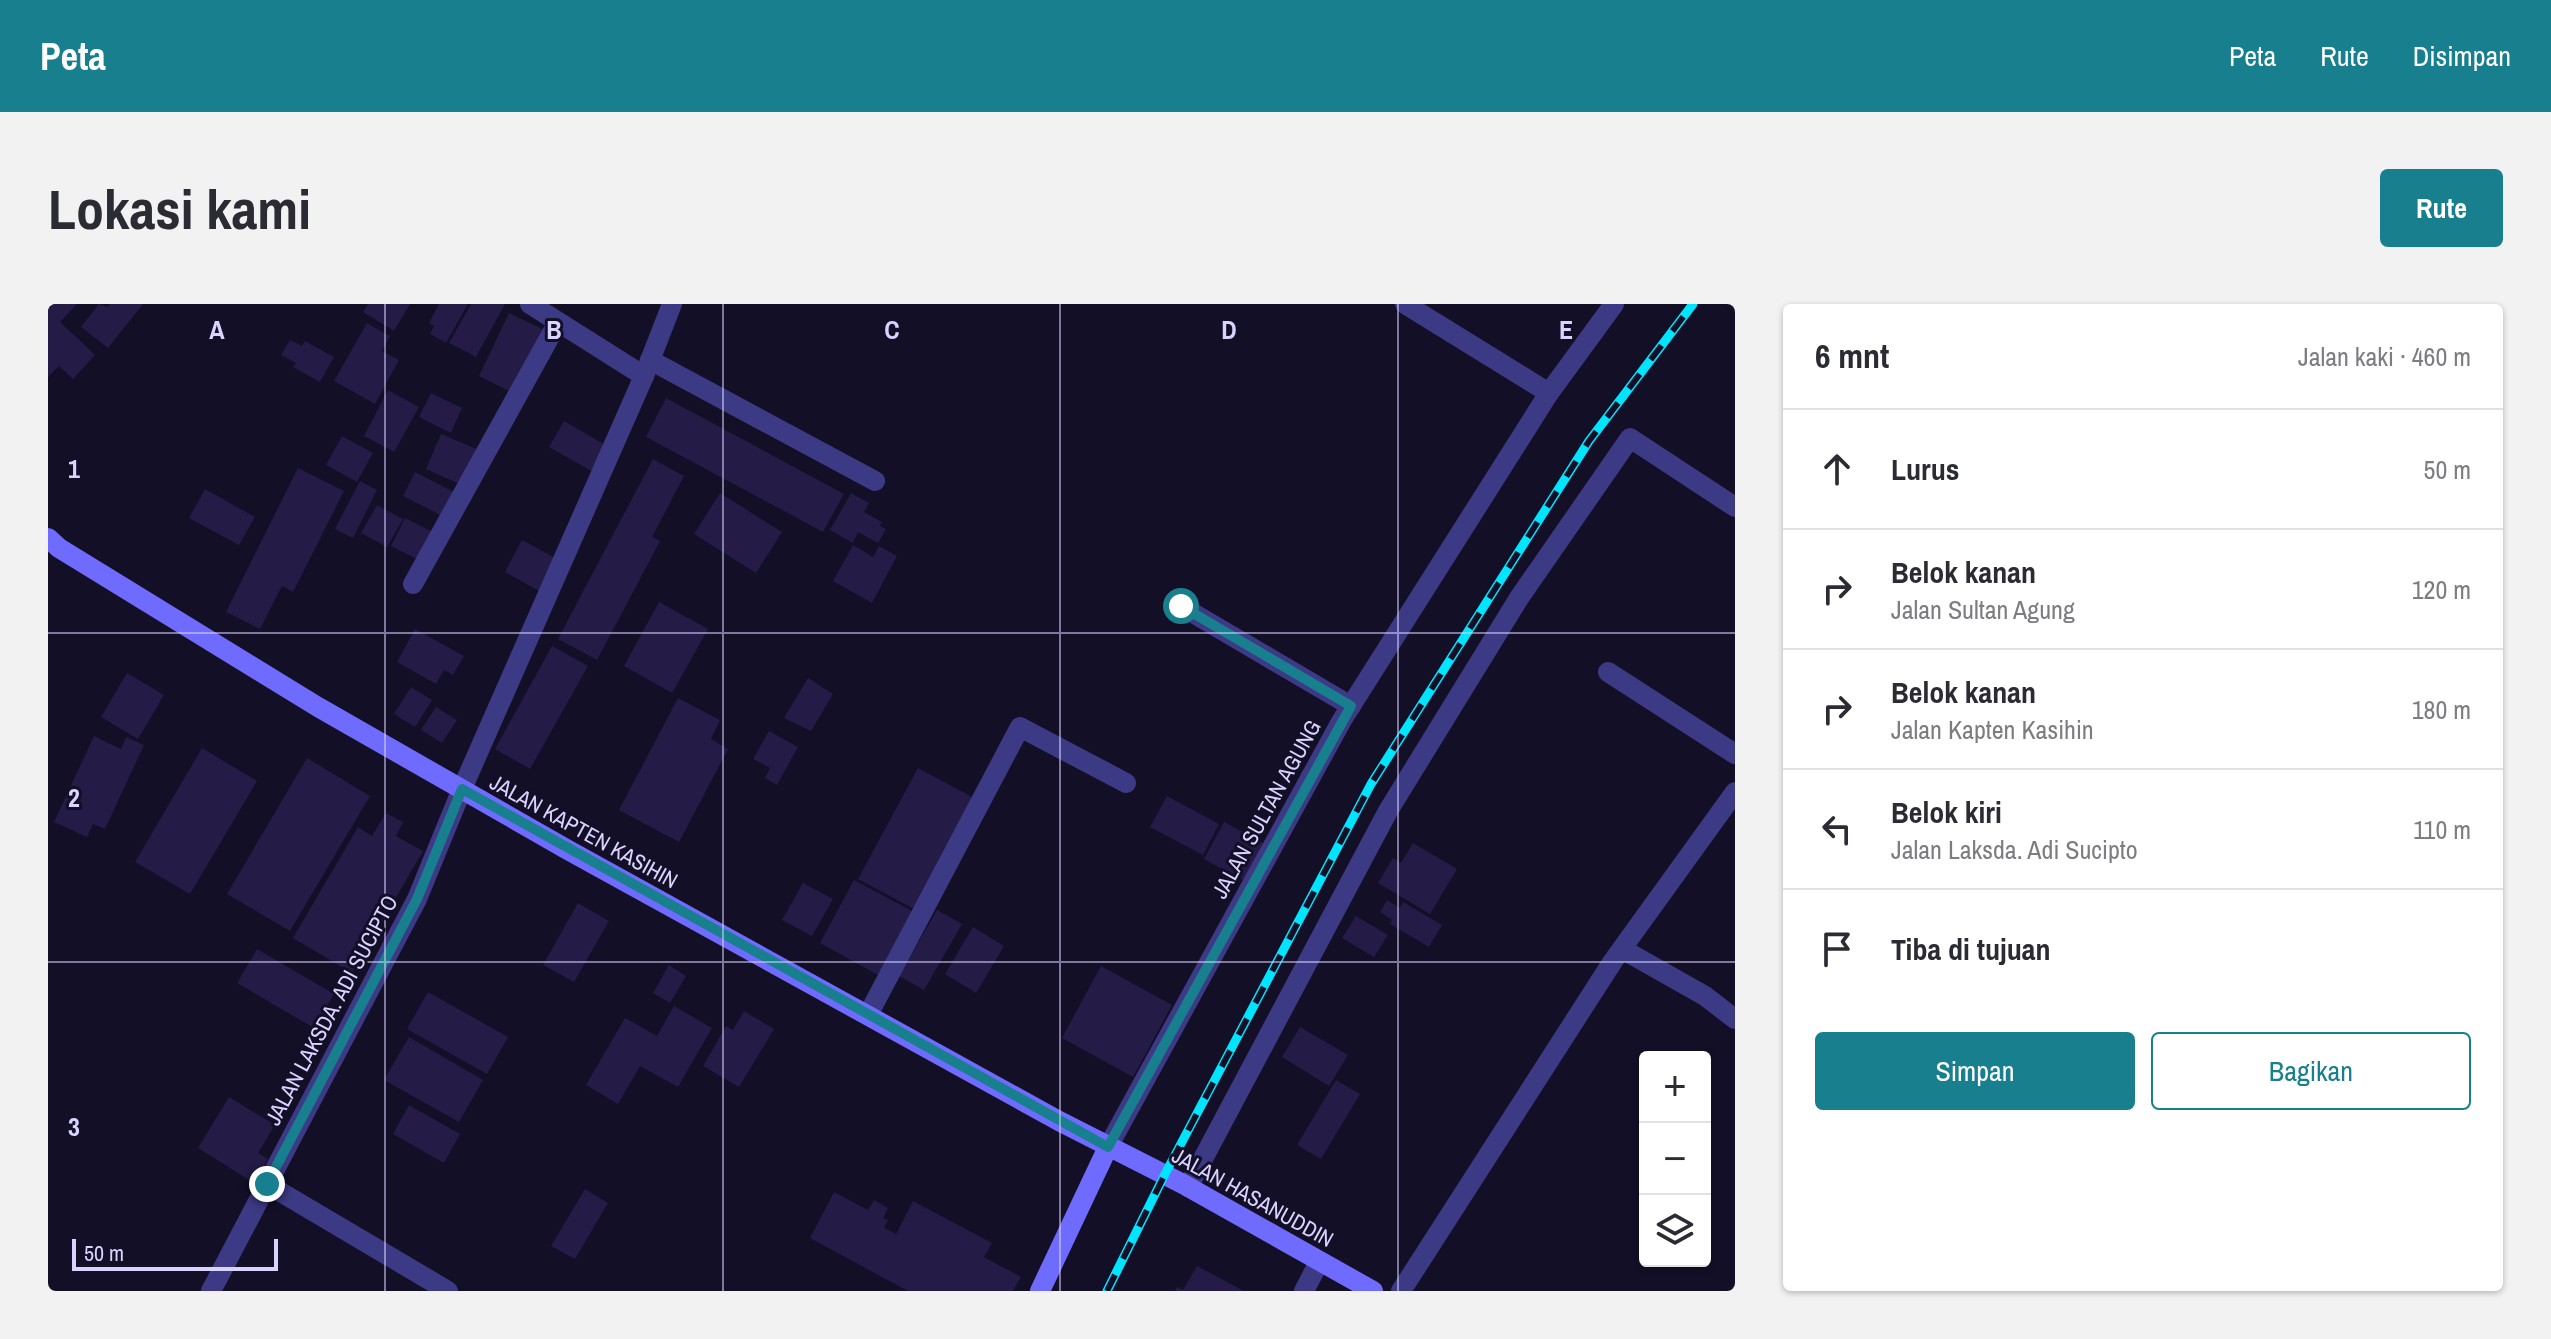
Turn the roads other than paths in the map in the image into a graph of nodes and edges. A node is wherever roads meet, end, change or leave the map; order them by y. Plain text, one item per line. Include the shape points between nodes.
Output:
1 (530, 304) edge
2 (672, 304) edge
3 (1405, 304) edge
4 (1614, 304) edge
5 (558, 322) junction
6 (647, 368) junction
7 (1549, 393) junction
8 (875, 481) dead end
9 (1735, 507) edge
10 (48, 538) edge
11 (413, 584) dead end
12 (1181, 606) dead end
13 (1608, 672) dead end
14 (1351, 706) junction
15 (1735, 754) edge
16 (1126, 783) dead end
17 (462, 789) junction
18 (1735, 792) edge
19 (1622, 949) junction
20 (868, 1015) junction
21 (1735, 1019) edge
22 (1108, 1147) junction
23 (267, 1184) junction
24 (1188, 1187) junction
25 (1319, 1262) junction
26 (211, 1291) edge
27 (448, 1291) edge
28 (1040, 1291) edge
29 (1304, 1291) edge
30 (1373, 1291) edge
31 (1401, 1291) edge

1 - 5 street
2 - 6 street, JALAN LAKSDA. ADI SUCIPTO
3 - 7 street
4 - 7 street, JALAN SULTAN AGUNG
5 - 6 street
5 - 11 street
6 - 8 street
6 - 17 street, JALAN LAKSDA. ADI SUCIPTO
7 - 14 street, JALAN SULTAN AGUNG
9 - 24 street via 1630,438 1519,598 1388,811
10 - 17 main road, JALAN KAPTEN KASIHIN via 318,707
12 - 14 street
13 - 15 street
14 - 22 street, JALAN SULTAN AGUNG
16 - 20 street via 1020,727
17 - 20 main road, JALAN KAPTEN KASIHIN
17 - 23 street, JALAN LAKSDA. ADI SUCIPTO via 417,899
18 - 19 street
19 - 21 street
19 - 31 street
20 - 22 main road, JALAN KAPTEN KASIHIN
22 - 24 main road, JALAN HASANUDDIN
22 - 28 main road
23 - 26 street, JALAN LAKSDA. ADI SUCIPTO
23 - 27 street
24 - 25 main road, JALAN HASANUDDIN
25 - 29 street
25 - 30 main road, JALAN HASANUDDIN

